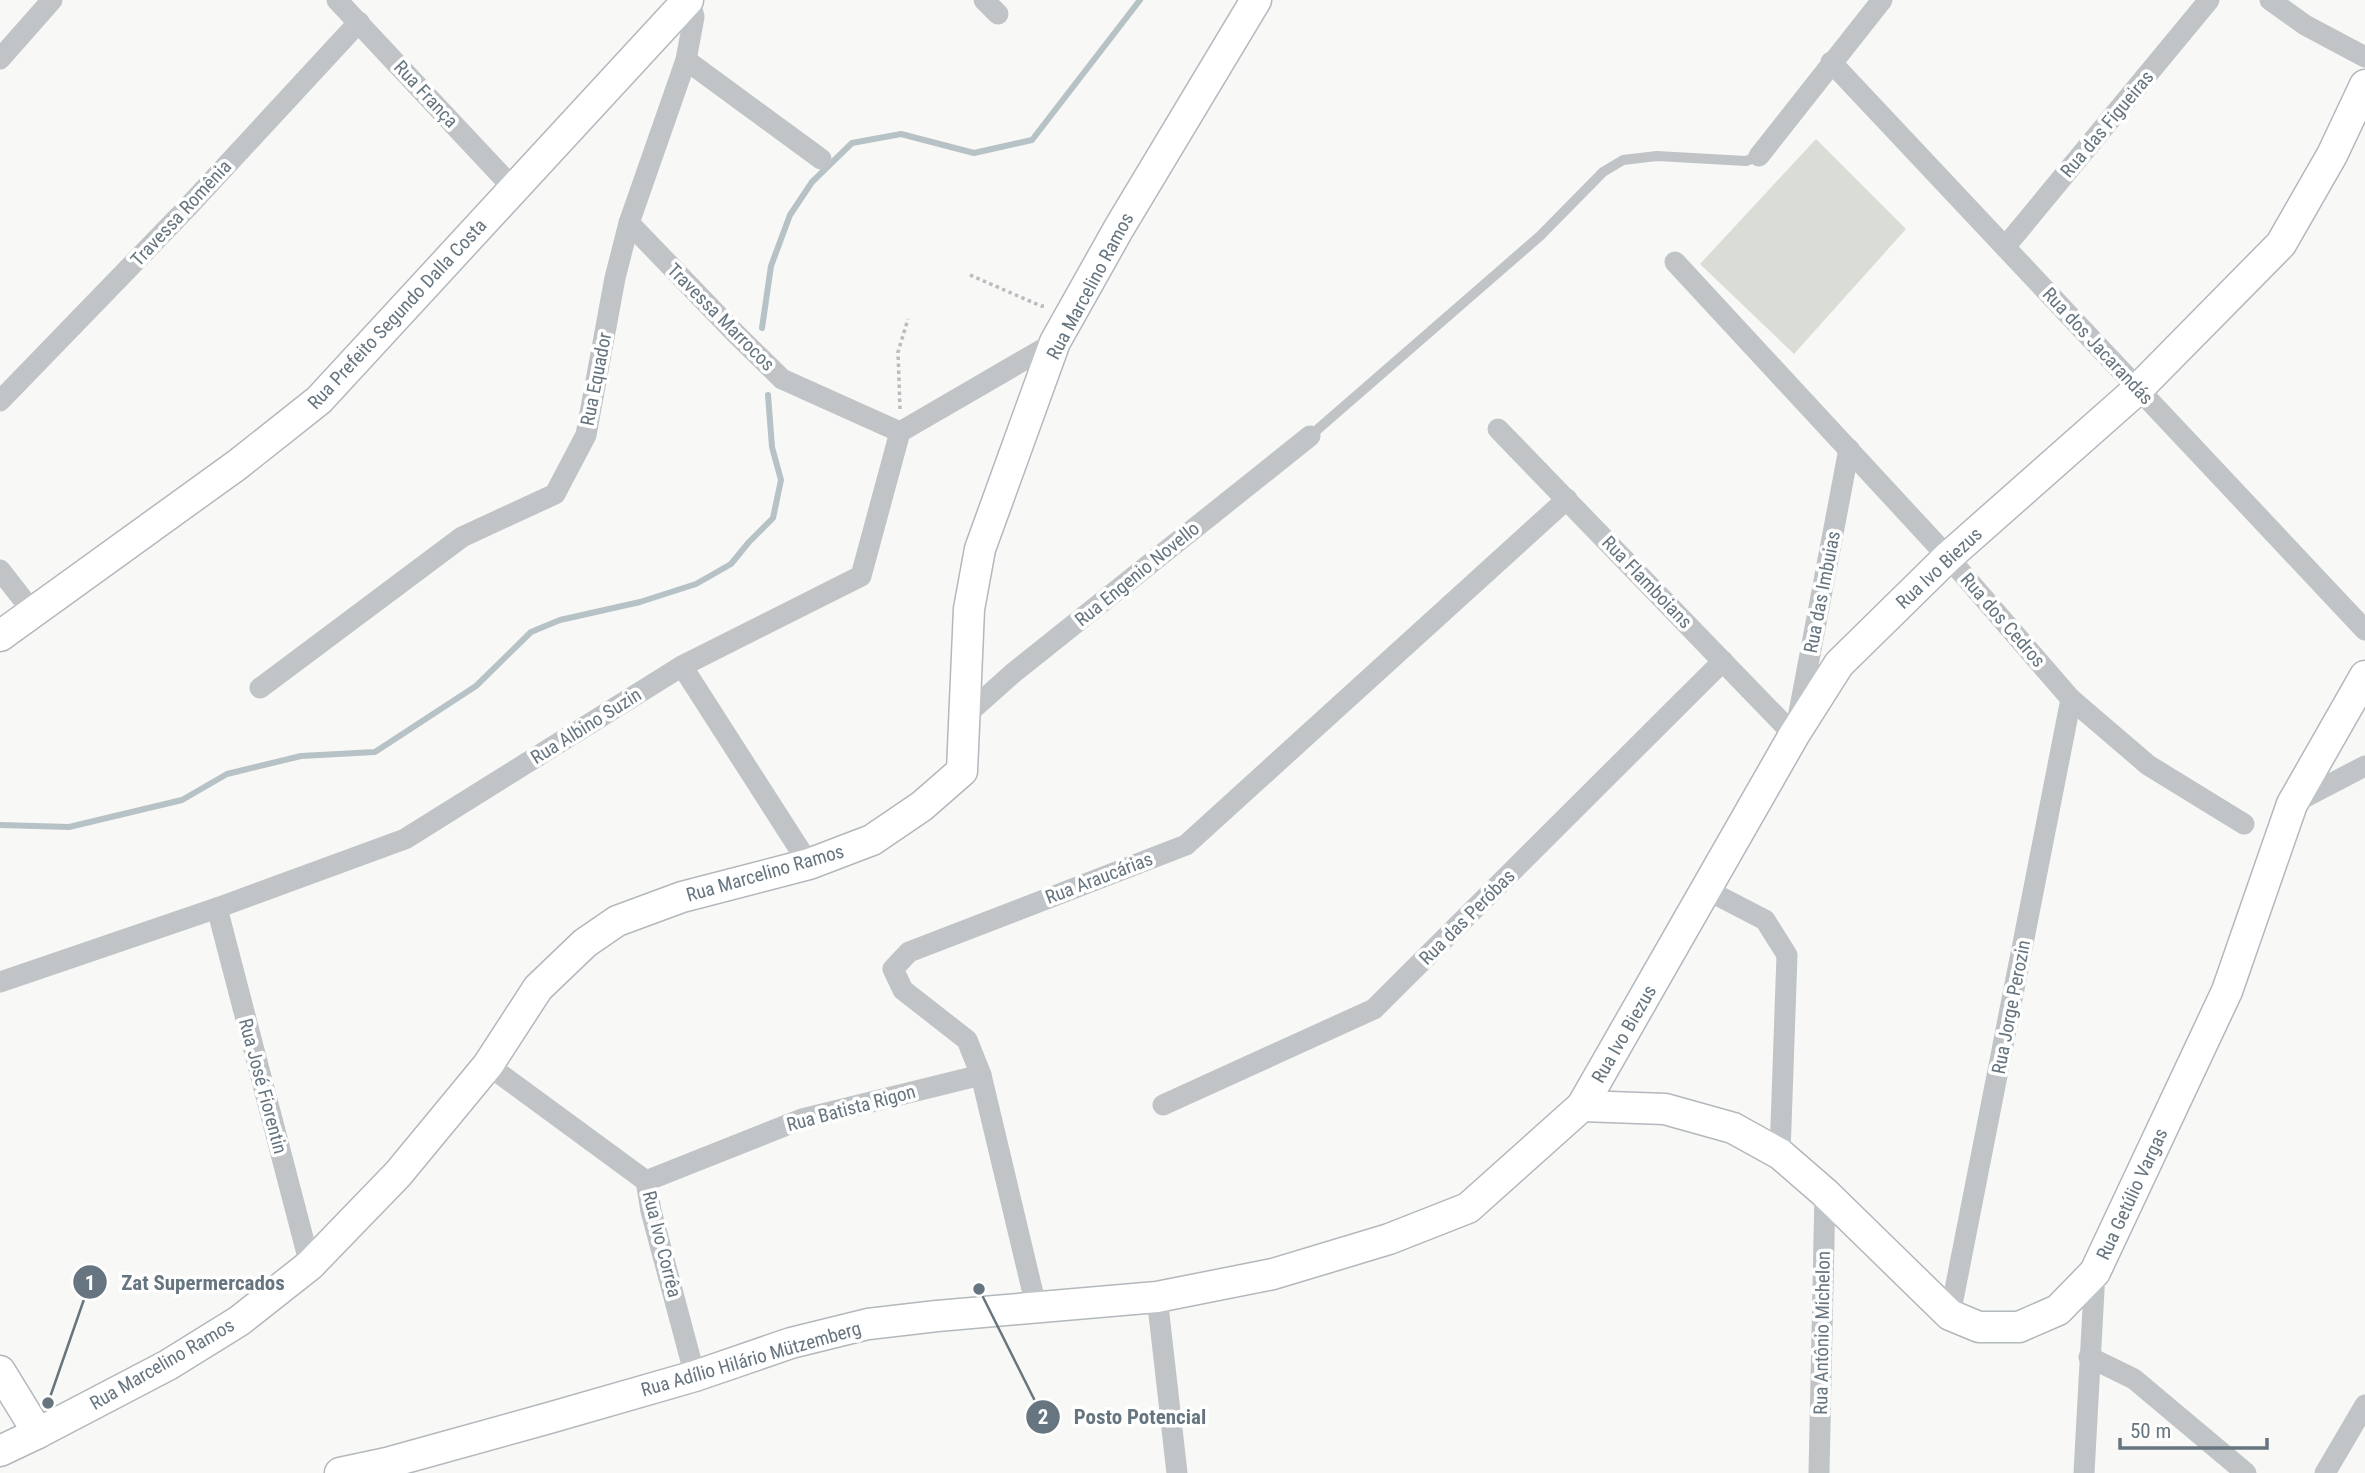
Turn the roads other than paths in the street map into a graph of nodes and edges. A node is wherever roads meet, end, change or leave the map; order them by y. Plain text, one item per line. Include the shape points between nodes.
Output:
1 (52, 0) edge
2 (337, 0) edge
3 (689, 0) edge
4 (1256, 0) edge
5 (1882, 0) edge
6 (2209, 0) edge
7 (2270, 0) edge
8 (359, 22) junction
9 (2365, 57) edge
10 (0, 59) edge
11 (686, 60) junction
12 (1831, 62) junction
13 (2365, 85) edge
14 (1759, 156) joint
15 (821, 159) dead end
16 (514, 189) junction
17 (629, 223) junction
18 (2005, 247) junction
19 (1675, 262) dead end
20 (1055, 342) junction
21 (2137, 389) junction
22 (0, 401) edge
23 (1498, 429) dead end
24 (901, 432) junction
25 (1310, 436) joint
26 (1849, 449) junction
27 (1567, 499) junction
28 (1948, 557) junction
29 (0, 570) edge
30 (32, 611) junction
31 (2365, 630) edge
32 (0, 636) edge
33 (1723, 661) junction
34 (682, 666) junction
35 (2365, 676) edge
36 (260, 688) dead end
37 (2071, 699) junction
38 (965, 716) junction
39 (1794, 735) junction
40 (2365, 766) edge
41 (2292, 804) junction
42 (2244, 824) dead end
43 (809, 864) junction
44 (1707, 890) junction
45 (217, 908) junction
46 (0, 982) edge
47 (488, 1065) junction
48 (981, 1075) junction
49 (1163, 1105) dead end
50 (1582, 1106) junction
51 (1780, 1154) junction
52 (646, 1181) junction
53 (1825, 1193) junction
54 (310, 1265) junction
55 (2095, 1272) junction
56 (1157, 1297) junction
57 (1037, 1306) junction
58 (1950, 1315) junction
59 (2089, 1357) junction
60 (0, 1371) edge
61 (695, 1376) junction
62 (2365, 1405) edge
63 (38, 1433) junction
64 (0, 1451) edge
65 (389, 1468) edge
66 (340, 1473) edge
67 (1177, 1473) edge
68 (1819, 1473) edge
69 (2084, 1473) edge
70 (2246, 1473) edge
71 (2325, 1473) edge

1 - 10 street
2 - 8 street, Rua França
3 - 11 street, Rua Equador via 694,17
3 - 16 main road, Rua Prefeito Segundo Dalla Costa
4 - 20 main road, Rua Marcelino Ramos
5 - 12 street
6 - 18 street, Rua das Figueiras
7 - 9 street
8 - 16 street, Rua França
8 - 22 street, Travessa Romênia
11 - 15 street
11 - 17 street, Rua Equador
12 - 14 street
12 - 18 street, Rua dos Jacarandás
13 - 21 main road, Rua Ivo Biezus via 2332,155 2281,244
14 - 25 lane via 1746,161 1657,156 1623,160 1603,172 1521,254
16 - 30 main road, Rua Prefeito Segundo Dalla Costa via 319,400 237,465
17 - 24 street, Travessa Marrocos via 782,379
17 - 36 street, Rua Equador via 586,435 555,494 462,537
18 - 21 street, Rua dos Jacarandás
19 - 26 street, Rua dos Cedros
20 - 24 street
20 - 38 main road, Rua Marcelino Ramos via 980,549 969,609
21 - 28 main road, Rua Ivo Biezus
21 - 31 street, Rua dos Jacarandás
23 - 27 street, Rua Flamboians
24 - 34 street, Rua Albino Suzin via 861,576
25 - 38 street, Rua Engenio Novello
26 - 28 street, Rua dos Cedros
26 - 39 street, Rua das Imbuias
27 - 33 street, Rua Flamboians
27 - 48 street, Rua Araucárias via 1186,845 909,952 892,969 903,989 967,1040
28 - 37 street, Rua dos Cedros
28 - 39 main road, Rua Ivo Biezus via 1839,664
29 - 30 street
30 - 32 main road, Rua Prefeito Segundo Dalla Costa
33 - 39 street, Rua Flamboians
33 - 49 street, Rua das Peróbas via 1374,1009
34 - 43 street
34 - 45 street, Rua Albino Suzin via 405,839
35 - 41 main road, Rua Getúlio Vargas
37 - 42 street, Rua dos Cedros via 2148,765
37 - 58 street, Rua Jorge Perozin
38 - 43 main road, Rua Marcelino Ramos via 962,771 872,840
39 - 44 main road, Rua Ivo Biezus
40 - 41 street
41 - 55 main road, Rua Getúlio Vargas via 2227,991
43 - 47 main road, Rua Marcelino Ramos via 682,897 617,921 585,943 538,988
44 - 50 main road, Rua Ivo Biezus
44 - 51 street via 1765,920 1787,954
45 - 46 street, Rua Albino Suzin
45 - 54 street, Rua José Fiorentin
47 - 52 street, Rua Ivo Corrêa
47 - 54 main road, Rua Marcelino Ramos via 398,1174
48 - 52 street, Rua Batista Rigon via 802,1119
48 - 57 street, Rua Araucárias
50 - 51 main road, Rua Getúlio Vargas via 1665,1109 1733,1128
50 - 56 main road, Rua Adílio Hilário Mützemberg via 1468,1208 1389,1239 1273,1274
51 - 53 main road, Rua Getúlio Vargas
52 - 61 street, Rua Ivo Corrêa
53 - 58 main road, Rua Getúlio Vargas
53 - 68 street, Rua Antônio Michelon
54 - 63 main road, Rua Marcelino Ramos via 239,1321 180,1358
55 - 58 main road, Rua Getúlio Vargas via 2058,1310 2019,1327 1979,1327
55 - 59 street
56 - 57 main road, Rua Adílio Hilário Mützemberg
56 - 67 street
57 - 61 main road, Rua Adílio Hilário Mützemberg via 868,1324 791,1343
59 - 69 street
59 - 70 street via 2134,1379
60 - 63 main road
61 - 65 main road, Rua Adílio Hilário Mützemberg
62 - 71 street
63 - 64 main road, Rua Marcelino Ramos
65 - 66 main road, Rua Adílio Hilário Mützemberg

